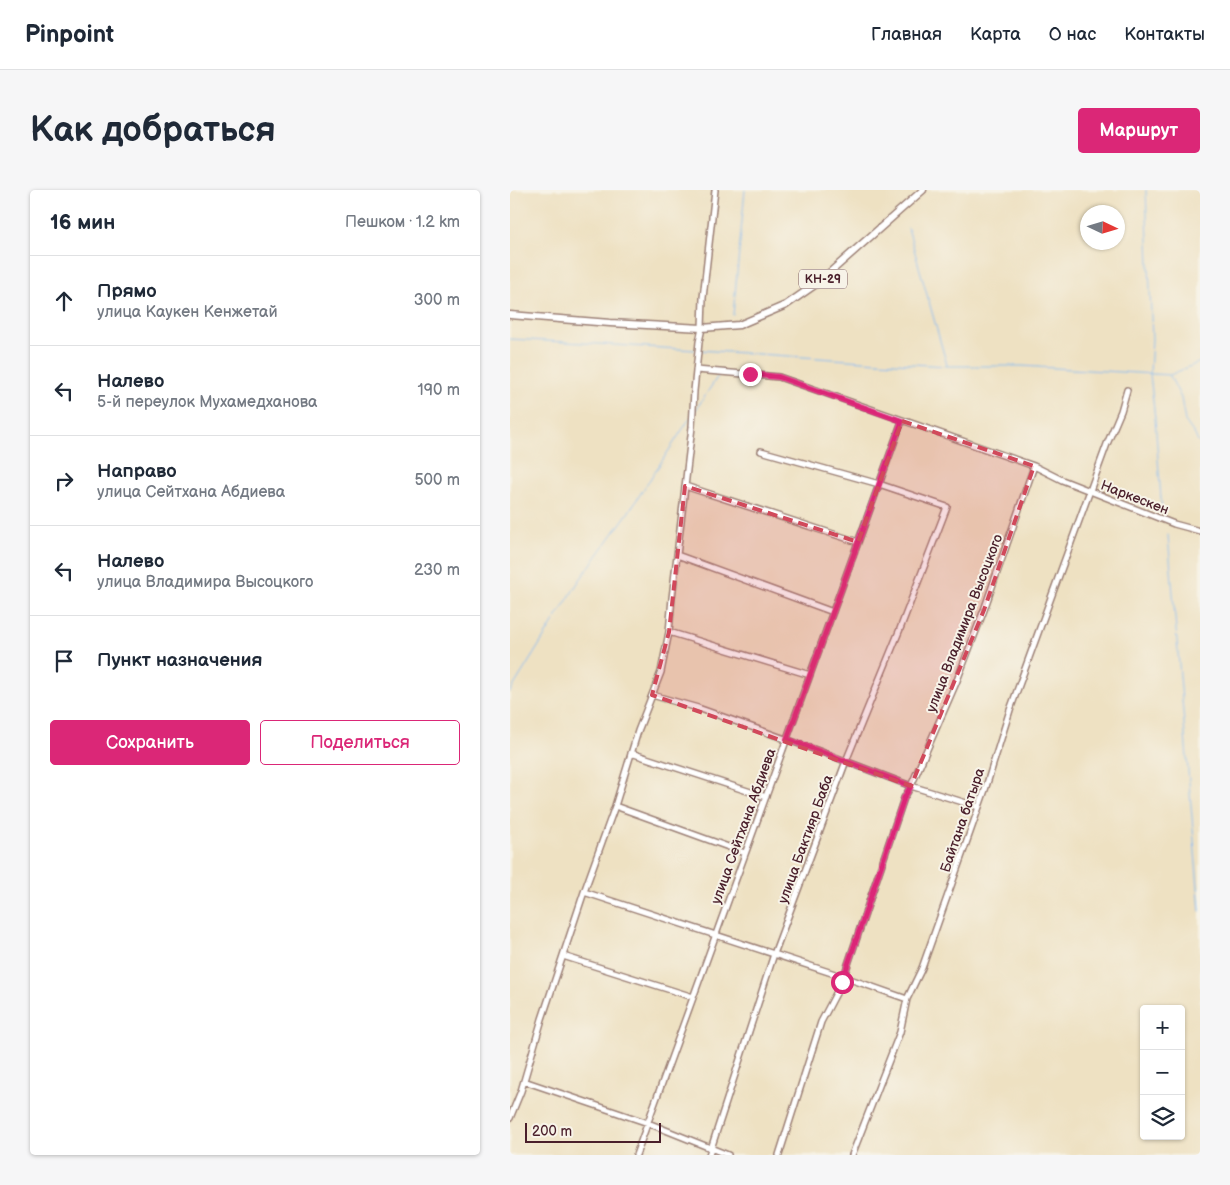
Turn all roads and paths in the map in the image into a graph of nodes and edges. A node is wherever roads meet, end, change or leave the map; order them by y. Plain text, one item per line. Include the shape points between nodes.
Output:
1 (715, 190) edge
2 (923, 190) edge
3 (510, 315) edge
4 (702, 328) junction
5 (696, 370) junction
6 (1127, 390) dead end
7 (902, 421) junction
8 (761, 451) dead end
9 (1034, 466) junction
10 (879, 484) junction
11 (685, 486) junction
12 (1090, 491) junction
13 (1200, 531) edge
14 (858, 542) junction
15 (677, 555) junction
16 (833, 612) junction
17 (669, 632) junction
18 (810, 675) junction
19 (652, 695) junction
20 (787, 739) junction
21 (631, 753) junction
22 (846, 761) junction
23 (911, 786) junction
24 (766, 796) junction
25 (615, 806) junction
26 (979, 808) junction
27 (746, 853) junction
28 (584, 892) junction
29 (716, 935) junction
30 (774, 954) junction
31 (563, 956) junction
32 (844, 977) junction
33 (693, 997) junction
34 (907, 998) junction
35 (524, 1081) junction
36 (510, 1118) edge
37 (648, 1122) junction
38 (711, 1148) junction
39 (636, 1155) edge
40 (709, 1155) edge
41 (728, 1155) edge
42 (779, 1155) edge
43 (852, 1155) edge

1 - 4 street
2 - 4 main road, КН-29 via 820,282 786,305 739,325
3 - 4 main road, КН-29
4 - 5 street
5 - 7 street via 779,377
5 - 11 street
6 - 12 street, Байтана батыра
7 - 9 street
7 - 10 street, улица Сейтхана Абдиева
8 - 10 street
9 - 12 street
9 - 23 street, улица Владимира Высоцкого via 987,603
10 - 14 street, улица Сейтхана Абдиева
10 - 22 street, улица Бактияр Баба via 947,507
11 - 14 street
11 - 15 street
12 - 13 street, Наркескен
12 - 26 street, Байтана батыра via 1010,710
14 - 16 street, улица Сейтхана Абдиева
15 - 16 street
15 - 17 street
16 - 18 street, улица Сейтхана Абдиева
17 - 18 street
17 - 19 street via 661,672
18 - 20 street, улица Сейтхана Абдиева
19 - 20 street
19 - 21 street
20 - 22 street
20 - 24 street, улица Сейтхана Абдиева
21 - 24 street
21 - 25 street
22 - 23 street
22 - 30 street, улица Бактияр Баба
23 - 26 street
23 - 32 street, улица Владимира Высоцкого via 904,798
24 - 27 street, улица Сейтхана Абдиева
25 - 27 street
25 - 28 street
26 - 34 street, Байтана батыра via 922,968
27 - 29 street, улица Сейтхана Абдиева
28 - 29 street
28 - 31 street
29 - 30 street
29 - 33 street, улица Сейтхана Абдиева
30 - 32 street
30 - 38 street, улица Бактияр Баба
31 - 33 street
31 - 35 street
32 - 34 street
32 - 42 street, улица Владимира Высоцкого via 821,1022
33 - 37 street, улица Сейтхана Абдиева
34 - 43 street, Байтана батыра via 900,1032
35 - 36 street
35 - 37 street
37 - 38 street
37 - 39 street, улица Сейтхана Абдиева
38 - 40 street, улица Бактияр Баба
38 - 41 street

